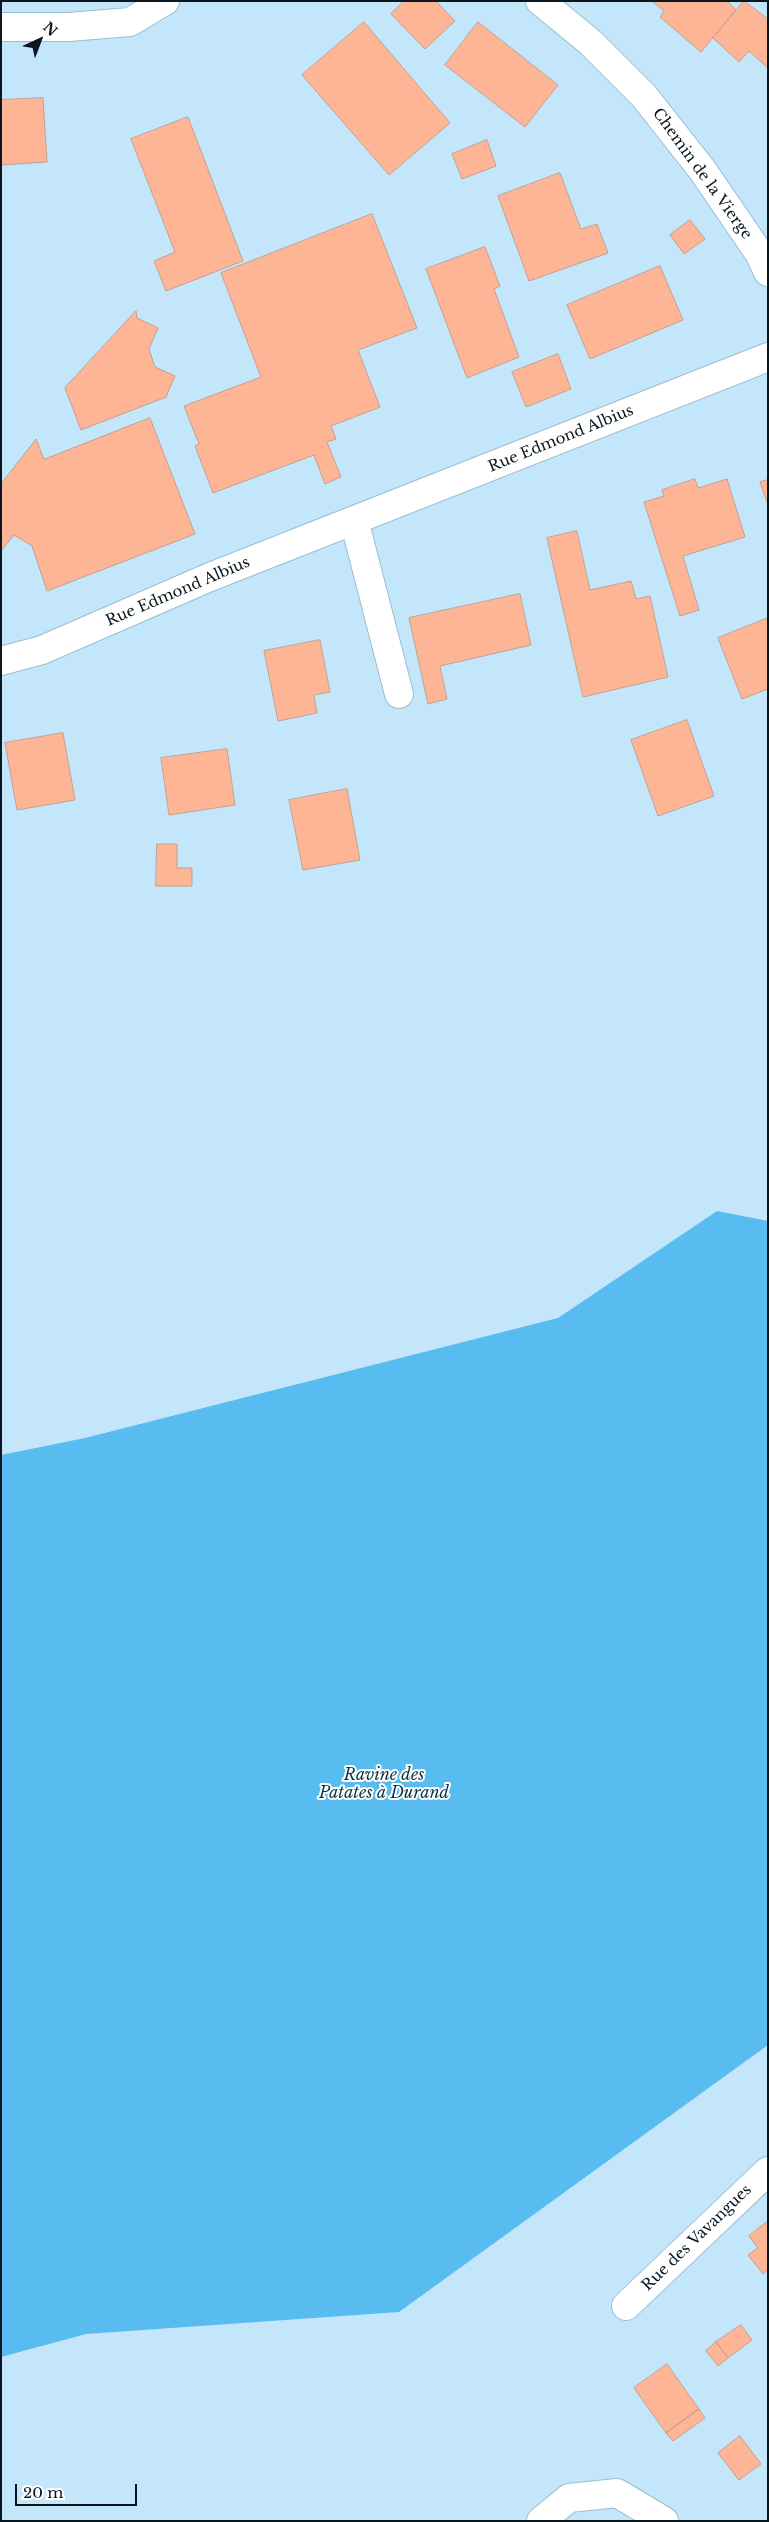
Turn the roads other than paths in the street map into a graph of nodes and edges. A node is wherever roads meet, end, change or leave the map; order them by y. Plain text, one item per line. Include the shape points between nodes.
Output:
1 (165, 1) edge
2 (540, 1) edge
3 (1, 27) edge
4 (768, 272) edge
5 (768, 357) edge
6 (354, 520) junction
7 (1, 661) edge
8 (400, 694) dead end
9 (768, 2171) edge
10 (626, 2306) dead end
11 (541, 2521) edge
12 (664, 2521) edge

1 - 3 street via 130,22 69,27
2 - 4 street, Chemin de la Vierge via 590,42 644,96 703,171 759,253
5 - 6 street, Rue Edmond Albius
6 - 7 street, Rue Edmond Albius via 42,650
6 - 8 street
9 - 10 street, Rue des Vavangues
11 - 12 street via 570,2498 618,2493

